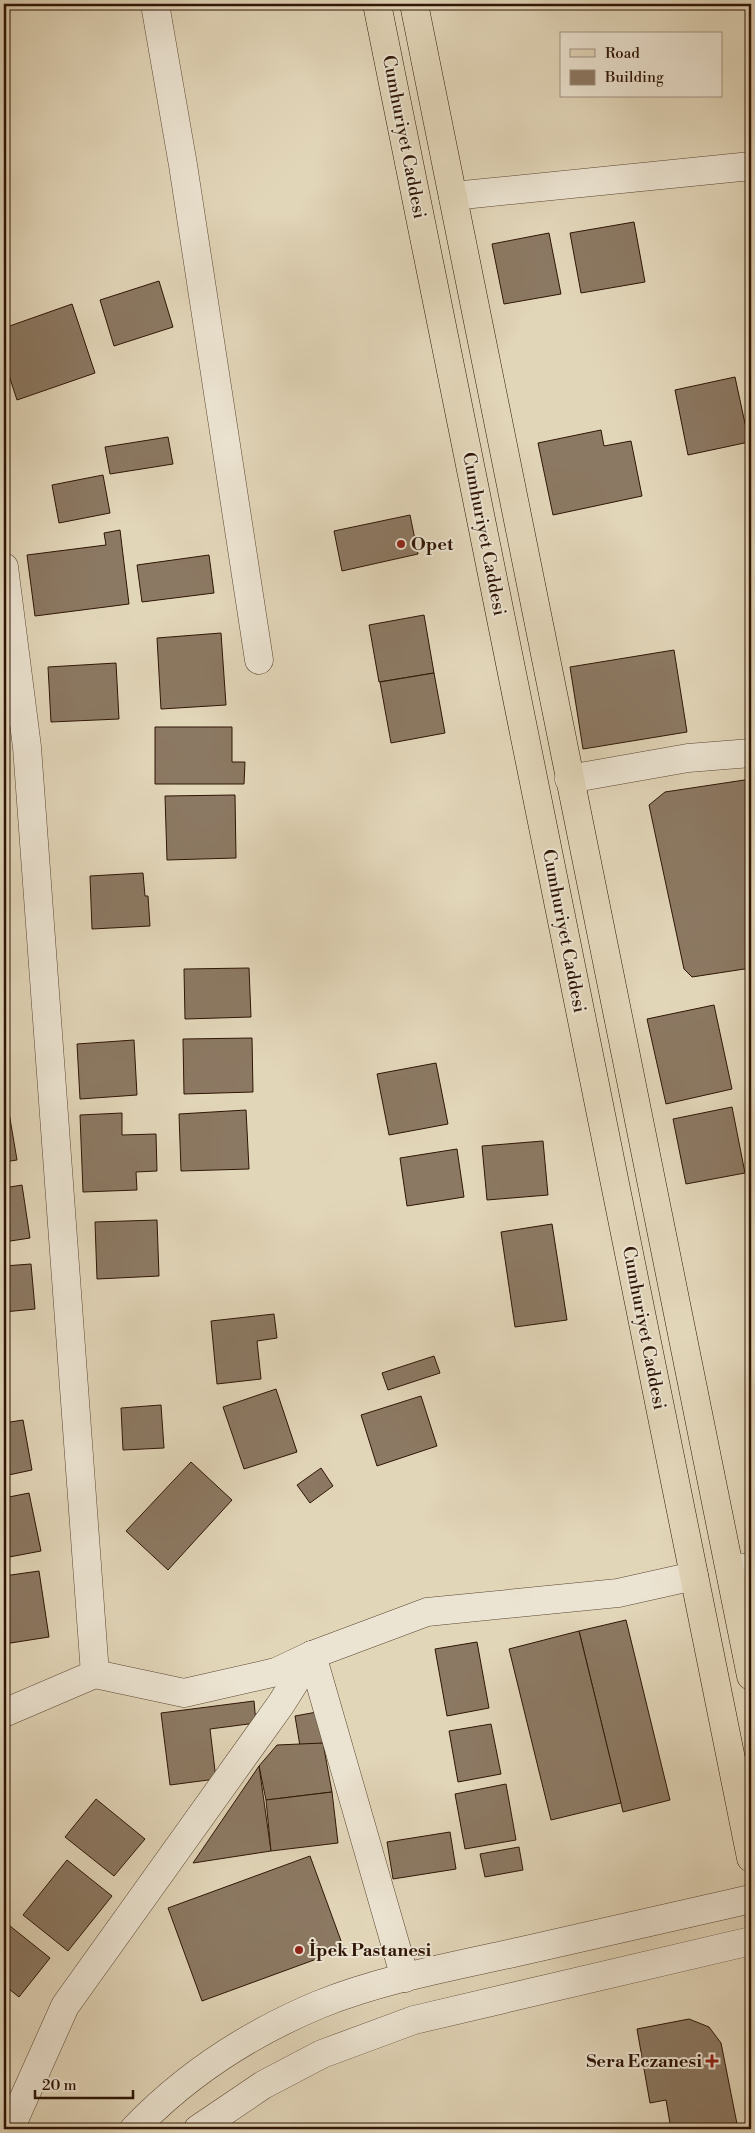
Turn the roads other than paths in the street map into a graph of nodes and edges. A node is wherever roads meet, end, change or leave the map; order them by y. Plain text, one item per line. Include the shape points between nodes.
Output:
1 (155, 4) edge
2 (377, 4) edge
3 (414, 4) edge
4 (751, 166) edge
5 (453, 196) junction
6 (4, 567) edge
7 (259, 660) dead end
8 (751, 753) edge
9 (569, 779) junction
10 (741, 1568) edge
11 (694, 1576) junction
12 (312, 1655) junction
13 (95, 1674) junction
14 (751, 1676) edge
15 (4, 1713) edge
16 (751, 1858) edge
17 (751, 1899) edge
18 (751, 1940) edge
19 (405, 1978) junction
20 (10, 2129) edge
21 (134, 2129) edge
22 (198, 2129) edge

1 - 7 street
2 - 11 main road, Cumhuriyet Caddesi
3 - 5 main road, Cumhuriyet Caddesi
4 - 5 street
5 - 9 main road, Cumhuriyet Caddesi
6 - 13 street via 27,747
8 - 9 street via 688,758
9 - 10 main road, Cumhuriyet Caddesi
10 - 14 main road, Cumhuriyet Caddesi
11 - 12 street via 618,1593 427,1612
11 - 16 main road, Cumhuriyet Caddesi
12 - 13 street via 276,1672 184,1694
12 - 19 street
12 - 20 street via 281,1704 65,2006
13 - 15 street
17 - 19 street
18 - 22 street via 414,2020 322,2054 262,2085
19 - 21 street via 319,2005 269,2028 176,2090

